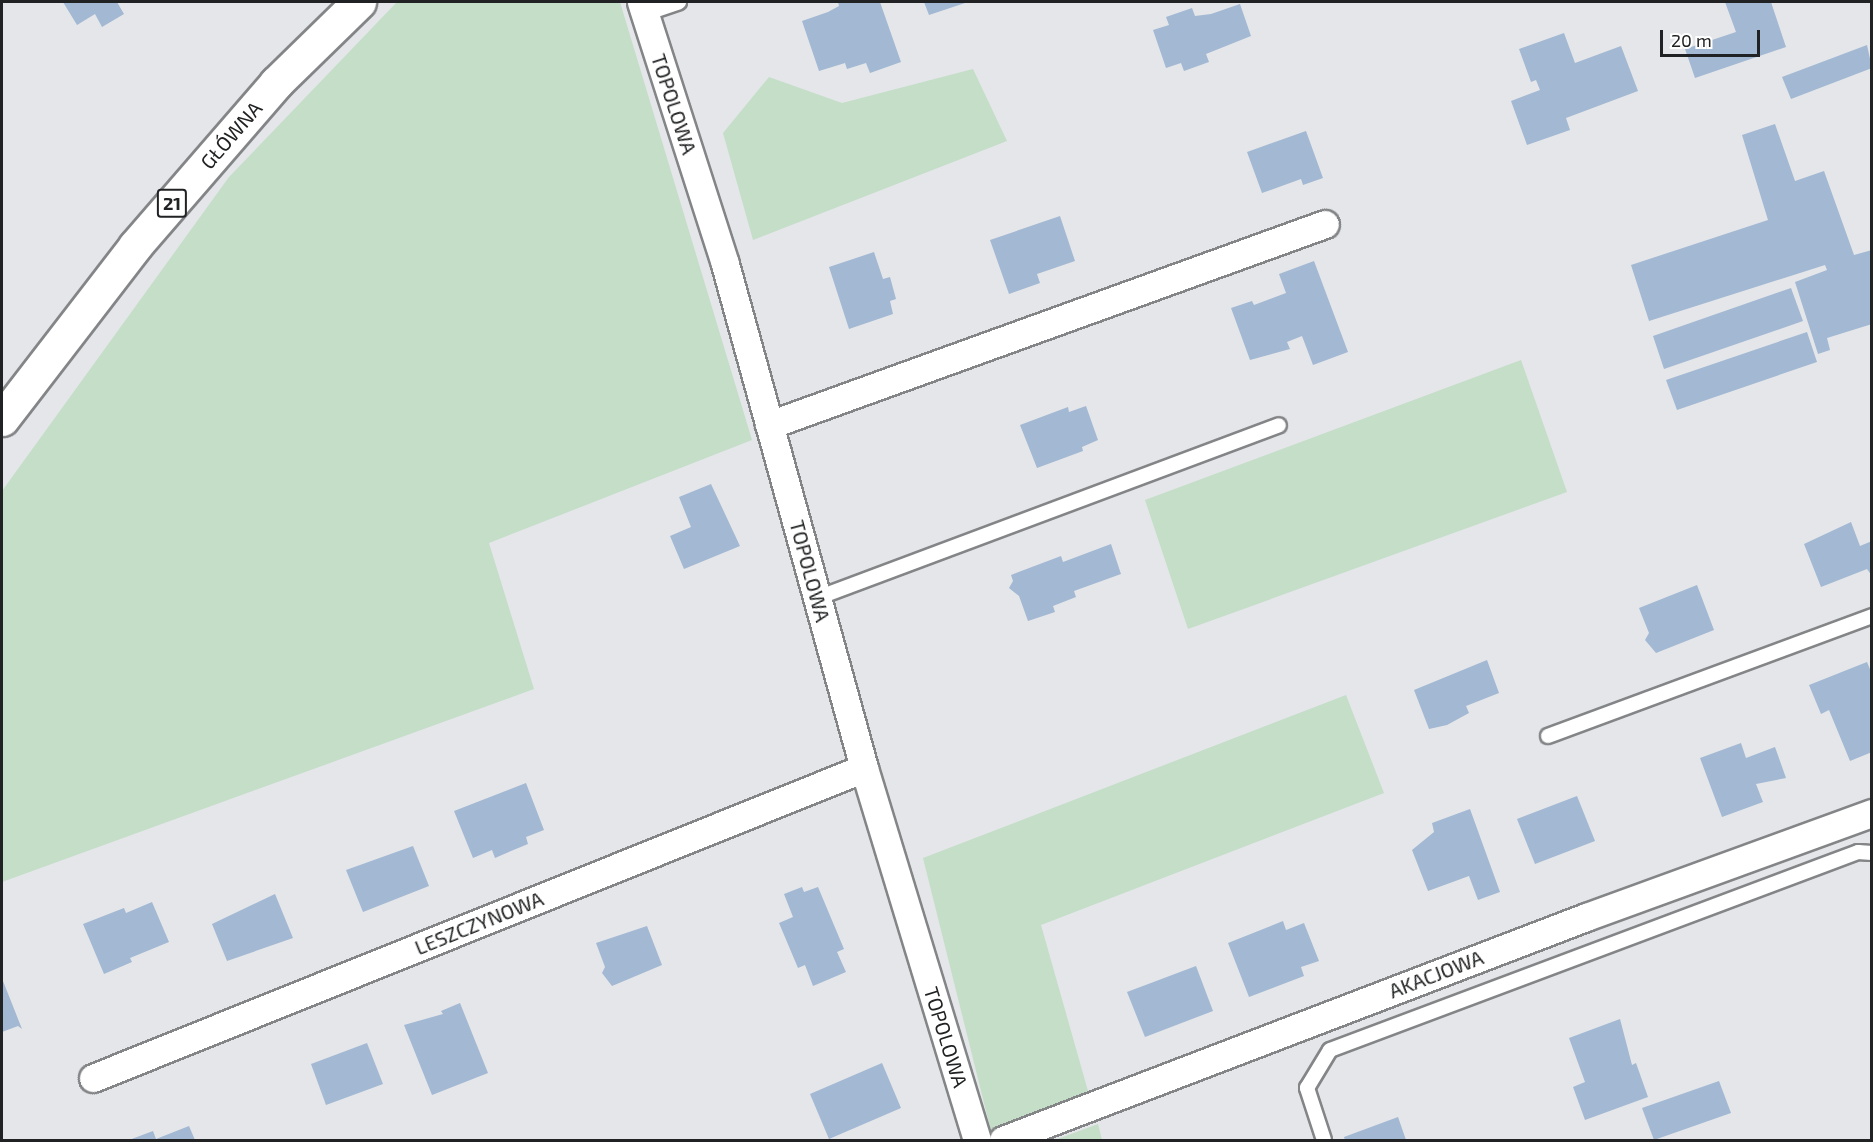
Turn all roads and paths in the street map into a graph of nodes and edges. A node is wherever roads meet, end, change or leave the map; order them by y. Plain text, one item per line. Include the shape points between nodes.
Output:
1 (359, 2) edge
2 (680, 2) edge
3 (643, 8) edge
4 (1325, 224) dead end
5 (2, 419) edge
6 (769, 424) junction
7 (1279, 425) dead end
8 (817, 598) junction
9 (1872, 616) edge
10 (1548, 736) dead end
11 (864, 768) junction
12 (1872, 813) edge
13 (1872, 853) edge
14 (93, 1078) dead end
15 (977, 1140) edge
16 (1003, 1140) edge
17 (1324, 1140) edge

1 - 5 main road, GŁÓWNA / 21 via 276,83 135,246
2 - 3 lane
3 - 6 street, TOPOLOWA via 725,264
4 - 6 street
6 - 8 street, TOPOLOWA
7 - 8 lane
8 - 11 street, TOPOLOWA
9 - 10 lane
11 - 14 street, LESZCZYNOWA
11 - 15 street, TOPOLOWA
12 - 16 street, AKACJOWA via 1586,917
13 - 17 lane via 1858,852 1330,1050 1307,1088

